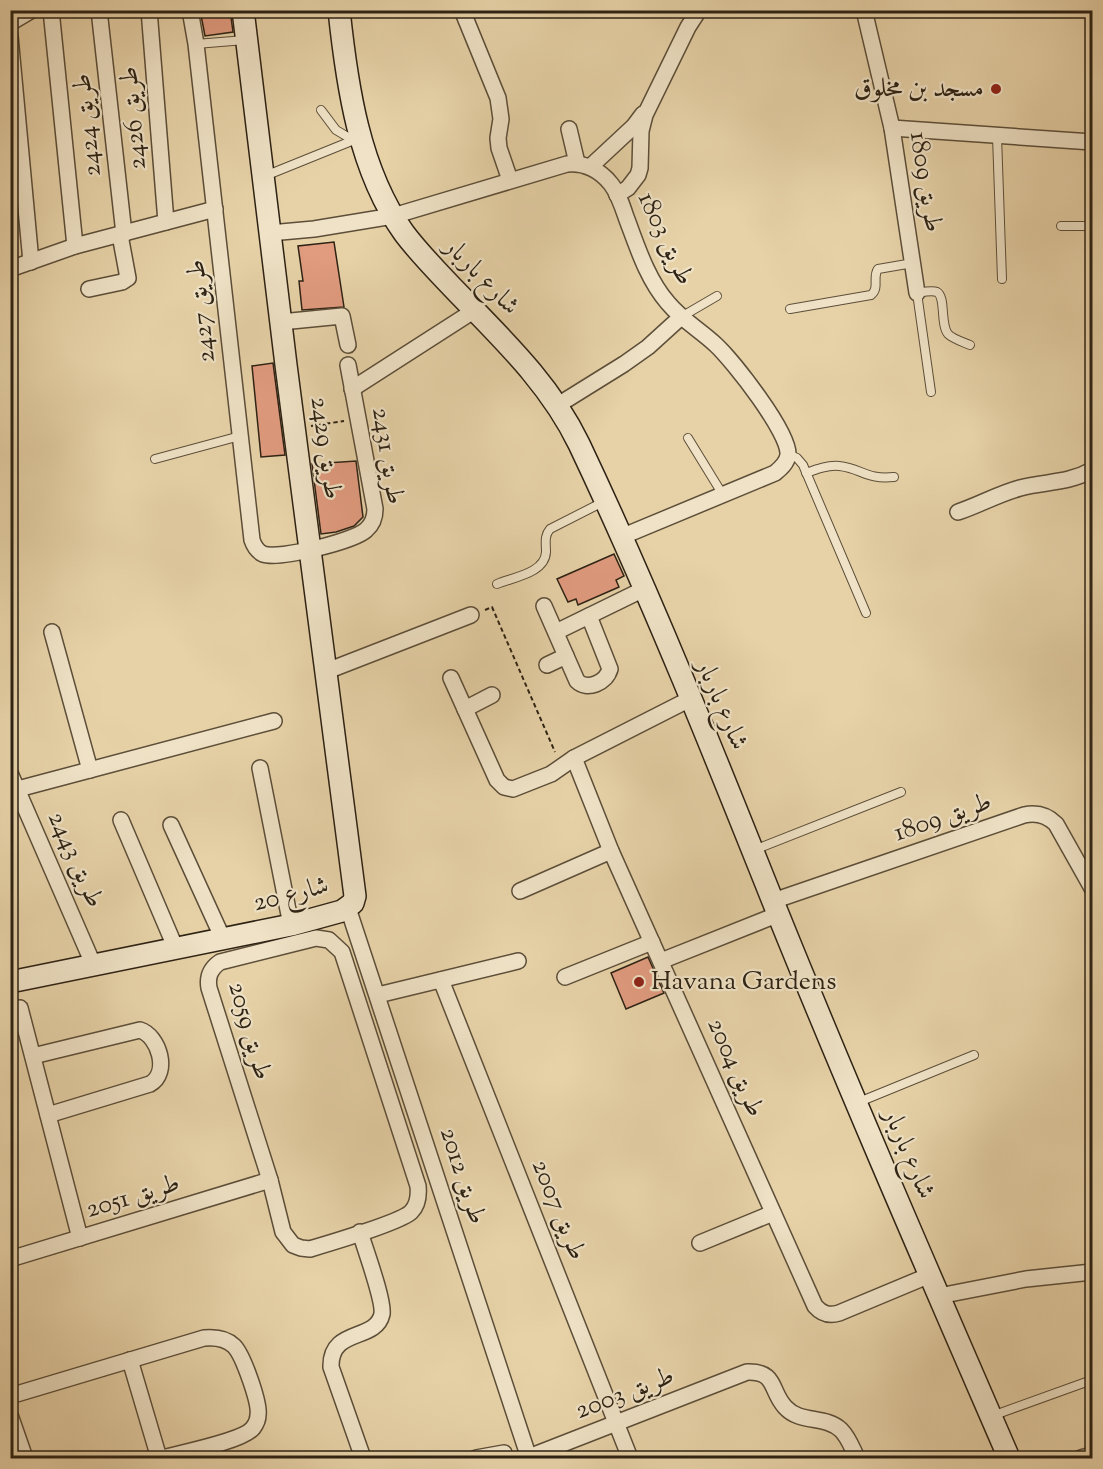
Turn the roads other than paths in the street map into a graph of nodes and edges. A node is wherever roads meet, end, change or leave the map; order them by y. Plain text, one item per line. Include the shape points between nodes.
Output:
1 (32, 10) edge
2 (51, 10) edge
3 (99, 10) edge
4 (149, 10) edge
5 (190, 10) edge
6 (243, 10) edge
7 (339, 10) edge
8 (462, 10) edge
9 (699, 10) edge
10 (815, 10) edge
11 (820, 10) edge
12 (864, 10) edge
13 (10, 23) edge
14 (10, 36) edge
15 (247, 39) junction
16 (196, 44) junction
17 (650, 105) junction
18 (321, 110) dead end
19 (892, 128) junction
20 (569, 129) dead end
21 (997, 136) junction
22 (357, 138) junction
23 (1092, 142) edge
24 (583, 165) junction
25 (263, 177) junction
26 (510, 180) junction
27 (618, 195) junction
28 (215, 209) junction
29 (393, 216) junction
30 (166, 222) junction
31 (1061, 226) dead end
32 (1092, 226) edge
33 (270, 232) junction
34 (122, 234) junction
35 (75, 246) junction
36 (31, 262) junction
37 (913, 262) junction
38 (10, 269) edge
39 (1002, 279) dead end
40 (89, 289) dead end
41 (918, 292) junction
42 (717, 296) dead end
43 (790, 309) dead end
44 (475, 310) junction
45 (681, 318) junction
46 (281, 322) junction
47 (348, 345) dead end
48 (970, 345) dead end
49 (348, 365) dead end
50 (352, 389) junction
51 (932, 392) dead end
52 (558, 405) junction
53 (240, 436) junction
54 (688, 438) dead end
55 (788, 454) junction
56 (155, 459) dead end
57 (1092, 470) edge
58 (806, 472) junction
59 (894, 477) dead end
60 (723, 495) junction
61 (605, 501) junction
62 (958, 512) dead end
63 (621, 537) junction
64 (311, 550) junction
65 (497, 584) dead end
66 (644, 589) junction
67 (544, 606) dead end
68 (866, 613) dead end
69 (471, 615) road end
70 (589, 616) junction
71 (52, 632) dead end
72 (556, 632) junction
73 (566, 656) junction
74 (547, 665) dead end
75 (327, 671) junction
76 (452, 678) dead end
77 (492, 695) dead end
78 (690, 699) junction
79 (465, 709) junction
80 (274, 721) dead end
81 (568, 763) junction
82 (260, 768) dead end
83 (90, 770) junction
84 (10, 773) edge
85 (18, 789) junction
86 (901, 792) dead end
87 (121, 820) dead end
88 (171, 825) dead end
89 (611, 851) junction
90 (753, 851) junction
91 (1092, 888) edge
92 (519, 891) dead end
93 (348, 908) junction
94 (776, 908) junction
95 (291, 925) junction
96 (223, 939) junction
97 (652, 942) junction
98 (176, 949) junction
99 (518, 961) dead end
100 (661, 961) junction
101 (94, 966) junction
102 (565, 977) dead end
103 (441, 980) junction
104 (10, 982) edge
105 (378, 995) junction
106 (20, 1008) dead end
107 (974, 1055) dead end
108 (33, 1056) junction
109 (858, 1103) junction
110 (48, 1115) junction
111 (270, 1180) junction
112 (774, 1213) junction
113 (360, 1232) junction
114 (80, 1238) junction
115 (700, 1243) dead end
116 (10, 1259) edge
117 (1092, 1272) edge
118 (930, 1275) junction
119 (939, 1296) junction
120 (130, 1360) junction
121 (1089, 1381) dead end
122 (10, 1396) edge
123 (10, 1415) edge
124 (991, 1416) junction
125 (616, 1423) junction
126 (1092, 1455) edge
127 (25, 1458) edge
128 (160, 1458) edge
129 (363, 1458) edge
130 (476, 1458) edge
131 (506, 1458) edge
132 (529, 1458) edge
133 (630, 1458) edge
134 (857, 1458) edge
135 (1009, 1458) edge
136 (1080, 1458) edge

1 - 13 street
2 - 35 street
3 - 34 street, طريق 2424
4 - 30 street, طريق 2426
5 - 16 street, طريق 2427
6 - 15 street, طريق 2429
7 - 22 street, شارع باربار
8 - 26 street via 498,98 498,138
9 - 17 street
10 - 11 lane
12 - 19 street, طريق 1809
14 - 36 street
15 - 16 lane
15 - 25 street, طريق 2429
16 - 28 street, طريق 2427
17 - 24 street via 634,126
17 - 27 street via 641,131 638,176
18 - 22 lane via 336,129
19 - 21 street
19 - 37 street, طريق 1809
20 - 24 street
21 - 23 street
21 - 39 lane
22 - 25 lane
22 - 29 street, شارع باربار
24 - 26 street
24 - 27 street, طريق 1803 via 605,177
25 - 33 street, طريق 2429
26 - 29 street
27 - 45 street, طريق 1803 via 650,275
28 - 30 street
28 - 53 street, طريق 2427
29 - 33 street
29 - 44 street, شارع باربار via 416,248
30 - 34 street
31 - 32 lane
33 - 46 street, طريق 2429
34 - 35 street
34 - 40 street, طريق 2424 via 128,278
35 - 36 street
36 - 38 street
37 - 41 street, طريق 1809
37 - 43 lane via 878,269 876,289 871,295
41 - 48 lane via 939,294 947,333
41 - 51 lane
42 - 45 lane
44 - 50 street
44 - 52 street, شارع باربار via 526,363
45 - 52 street via 624,364
45 - 55 street, طريق 1803 via 717,346 741,372 784,439
46 - 47 street via 342,316
46 - 64 street, طريق 2429
49 - 50 street, طريق 2431
50 - 64 street, طريق 2431 via 375,509 372,522 358,535
52 - 61 street, شارع باربار
53 - 56 lane
53 - 64 street, طريق 2427 via 253,544 268,555
54 - 60 lane
55 - 58 lane, طريق 1803 via 801,461
55 - 60 street via 775,473
57 - 62 street via 1056,483 1002,493
58 - 59 lane via 839,466 874,478
58 - 68 lane, طريق 1803
60 - 63 street
61 - 63 street, شارع باربار
61 - 65 lane via 550,529 545,557 536,569
63 - 66 street, شارع باربار
64 - 75 street, طريق 2429
66 - 70 street
66 - 78 street, شارع باربار
67 - 72 street
69 - 75 street
70 - 72 street
70 - 73 street via 609,673 605,679 584,686 577,681
71 - 83 street
72 - 73 street
73 - 74 street
75 - 93 street, شارع 20 via 356,890
76 - 79 street
77 - 79 street
78 - 81 street
78 - 90 street, شارع باربار
79 - 81 street via 504,787 518,788
80 - 83 street
81 - 89 street, طريق 2004
82 - 95 street
83 - 85 street
84 - 85 street, طريق 2443
85 - 101 street, طريق 2443
86 - 90 lane
87 - 98 street
88 - 96 street
89 - 92 street
89 - 97 street, طريق 2004
90 - 94 street, شارع باربار
91 - 94 street, طريق 1809 via 1056,824 1036,814 1024,815
93 - 95 street, شارع 20
93 - 105 street, طريق 2012
94 - 100 street, طريق 1809
94 - 109 street, شارع باربار
95 - 96 street, شارع 20
96 - 98 street, شارع 20
97 - 100 street, طريق 2004
97 - 102 street
98 - 101 street, شارع 20
99 - 103 street
100 - 112 street, طريق 2004
101 - 104 street, شارع 20
103 - 105 street
103 - 125 street, طريق 2007
105 - 132 street, طريق 2012
106 - 108 street
107 - 109 lane
108 - 110 street
108 - 110 street via 136,1030 152,1037 161,1065 160,1074 150,1084
109 - 118 street, شارع باربار
110 - 114 street
111 - 113 street, طريق 2059 via 284,1232 294,1245 310,1249
111 - 113 street, طريق 2059 via 209,988 209,973 225,961 316,938 329,940 342,952 418,1186 417,1204 405,1217
111 - 114 street, طريق 2051
112 - 115 street
112 - 118 street, طريق 2004 via 815,1306 828,1315
113 - 129 street via 381,1302 381,1315 374,1326 343,1341 331,1359
114 - 116 street, طريق 2051
117 - 119 street via 1026,1279
118 - 119 street, شارع باربار
119 - 124 street, شارع باربار
120 - 122 street
120 - 128 street
120 - 128 street via 204,1338 219,1338 238,1351 258,1408 256,1423 246,1434
121 - 124 lane
123 - 127 street
124 - 135 street, شارع باربار
125 - 132 street, طريق 2003
125 - 133 street, طريق 2007
125 - 134 street, طريق 2003 via 747,1372 757,1372 766,1376 791,1413 840,1429
126 - 136 street
130 - 131 street via 504,1453

